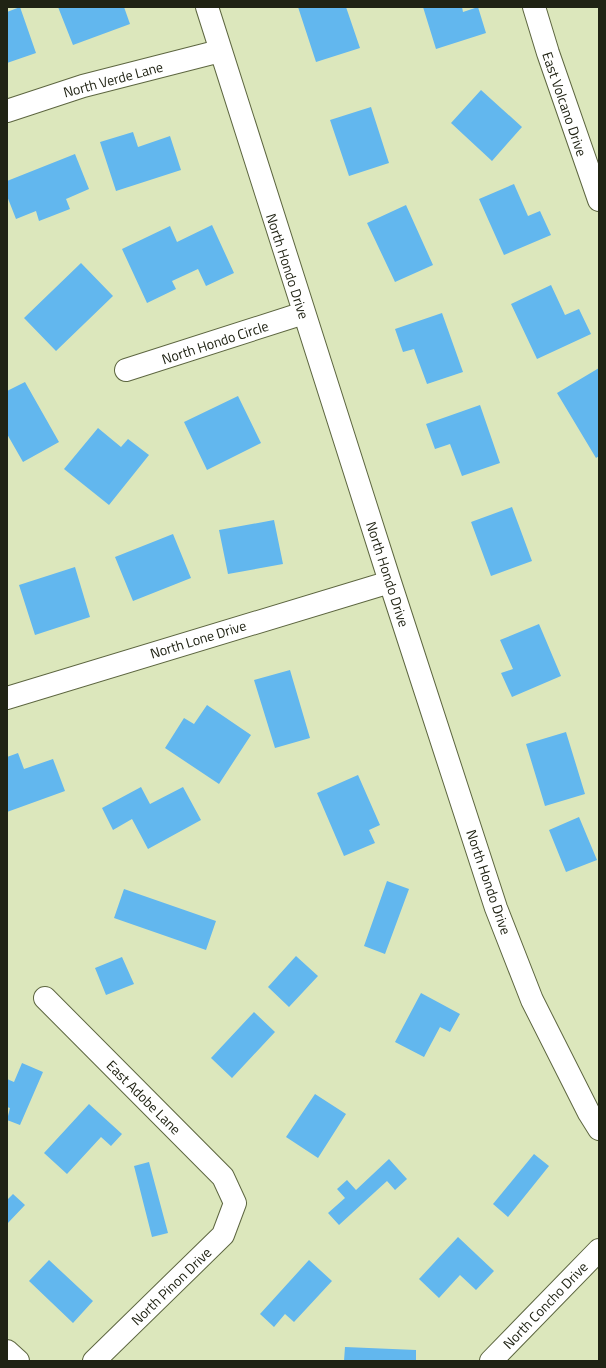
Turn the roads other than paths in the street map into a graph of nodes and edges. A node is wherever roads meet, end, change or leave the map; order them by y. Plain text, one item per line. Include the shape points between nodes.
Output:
1 (207, 7) edge
2 (534, 7) edge
3 (220, 51) junction
4 (7, 111) edge
5 (599, 200) edge
6 (304, 313) junction
7 (126, 370) dead end
8 (390, 582) junction
9 (7, 698) edge
10 (45, 998) dead end
11 (599, 1129) edge
12 (235, 1203) joint
13 (599, 1250) edge
14 (7, 1351) edge
15 (18, 1361) edge
16 (94, 1361) edge
17 (491, 1361) edge

1 - 3 street, North Hondo Drive
2 - 5 street, East Volcano Drive
3 - 4 street, North Verde Lane via 83,86
3 - 6 street, North Hondo Drive
6 - 7 street, North Hondo Circle
6 - 8 street, North Hondo Drive
8 - 9 street, North Lone Drive
8 - 11 street, North Hondo Drive via 499,915 532,1000
10 - 12 street, East Adobe Lane via 223,1177
12 - 16 street, North Pinon Drive via 223,1235
13 - 17 street, North Concho Drive
14 - 15 street

